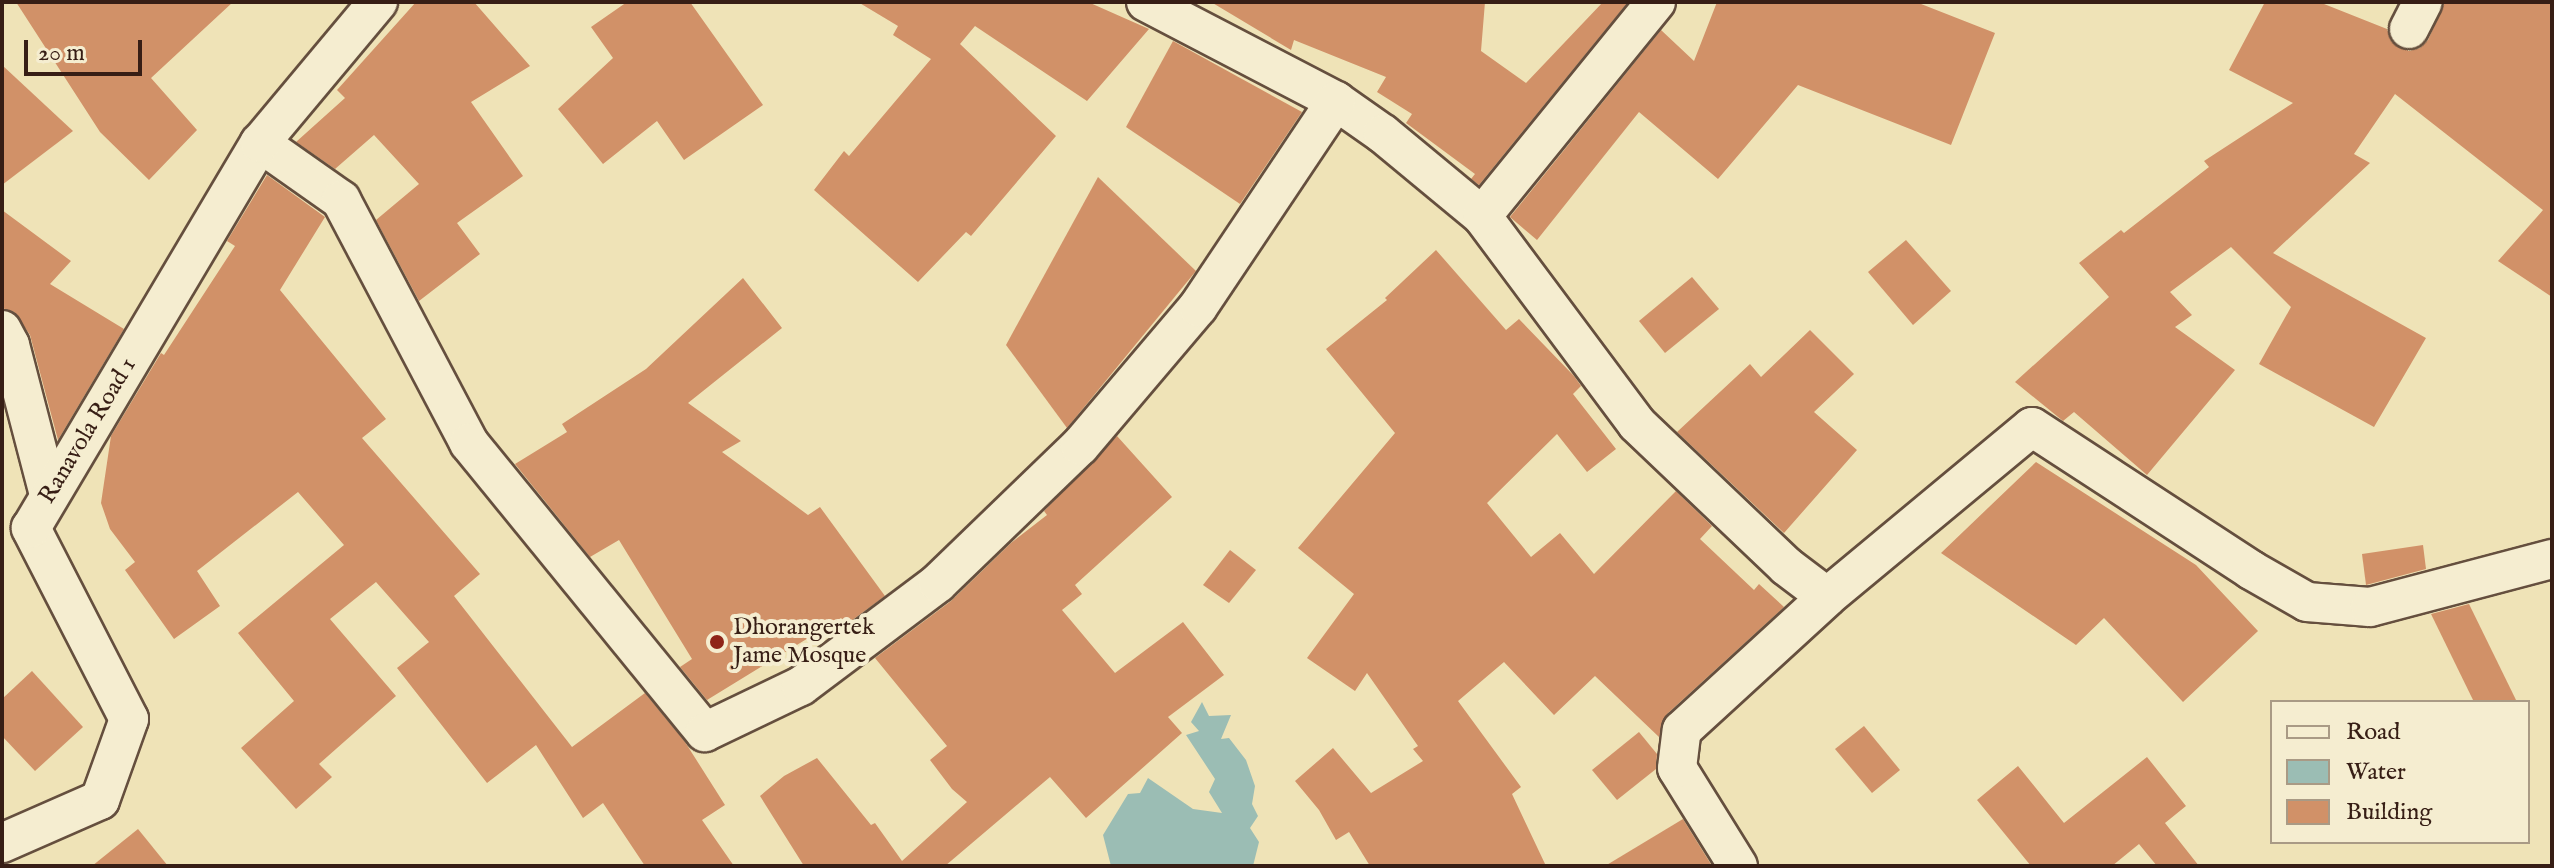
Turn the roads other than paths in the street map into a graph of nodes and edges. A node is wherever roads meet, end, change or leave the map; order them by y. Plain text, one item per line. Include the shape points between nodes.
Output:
1 (378, 2) edge
2 (1146, 2) edge
3 (1656, 2) edge
4 (1336, 101) junction
5 (260, 143) junction
6 (1482, 216) junction
7 (2, 330) edge
8 (49, 495) junction
9 (2552, 559) edge
10 (1827, 597) junction
11 (2, 843) edge
12 (1738, 866) edge

1 - 5 street, Ranavola Road 1
2 - 4 street
3 - 6 street
4 - 5 street via 1198,307 1080,446 938,583 801,686 705,732 469,443 341,200
4 - 6 street
5 - 8 street, Ranavola Road 1
6 - 10 street via 1637,424 1786,566
7 - 8 street
8 - 11 street, Ranavola Road 1 via 31,528 129,719 100,800
9 - 10 street via 2370,607 2307,602 2032,427
10 - 12 street via 1682,730 1677,768

